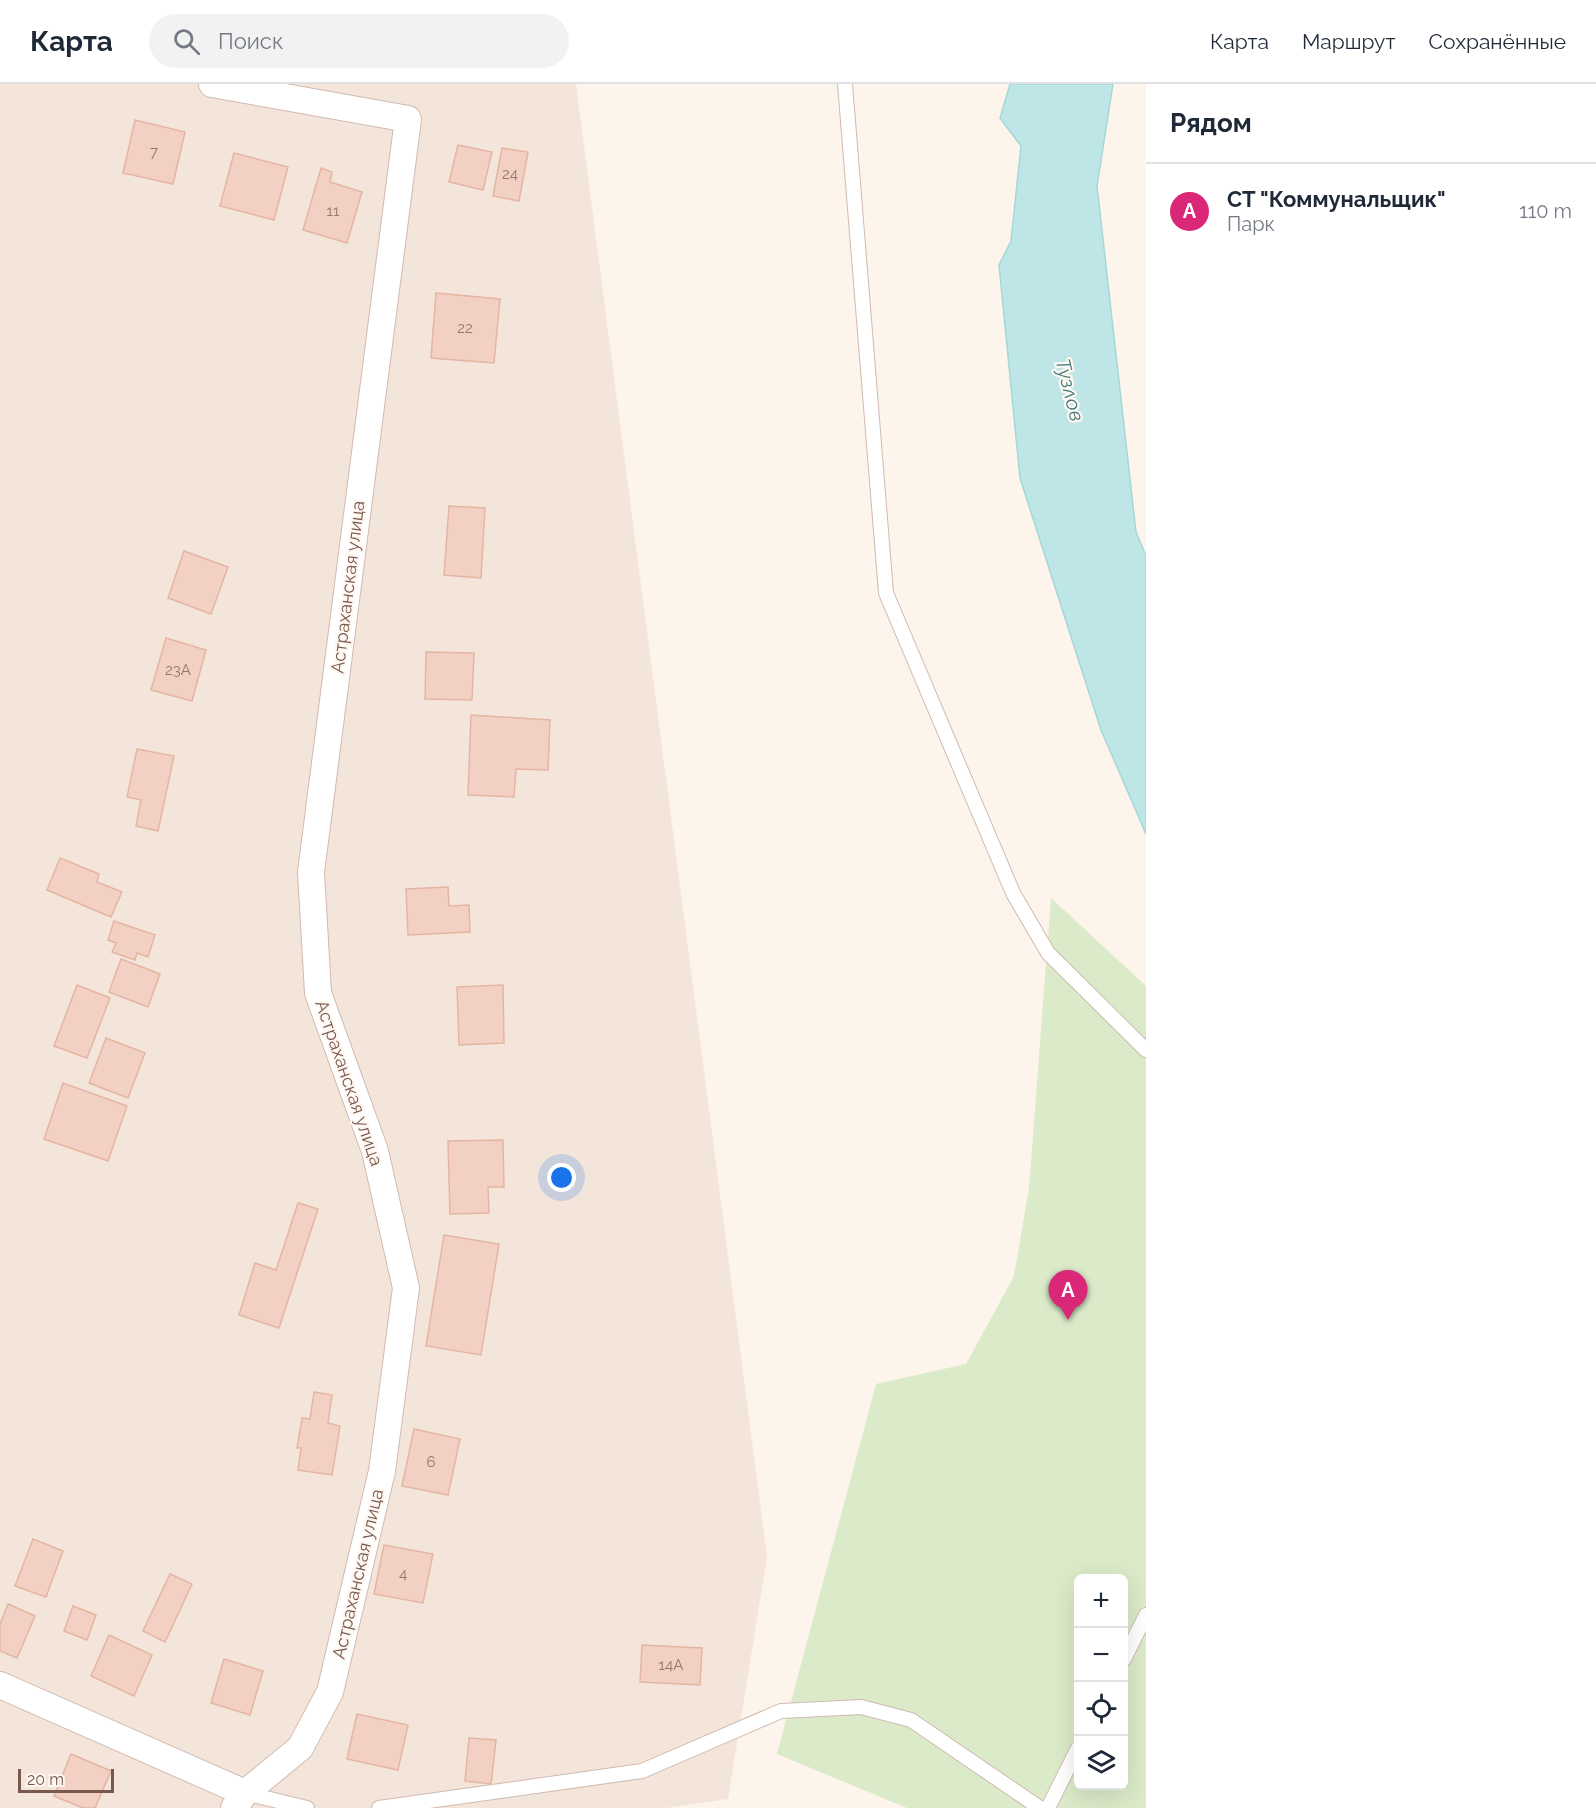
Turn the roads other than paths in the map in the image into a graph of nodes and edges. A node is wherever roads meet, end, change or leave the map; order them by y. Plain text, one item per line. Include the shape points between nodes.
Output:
1 (212, 84) edge
2 (845, 84) edge
3 (1146, 1050) edge
4 (1146, 1615) edge
5 (1128, 1651) edge
6 (0, 1685) edge
7 (1074, 1756) edge
8 (240, 1800) edge
9 (307, 1808) edge
10 (380, 1808) edge
11 (1040, 1808) edge
12 (1048, 1808) edge

1 - 8 street, Астраханская улица via 408,119 311,872 318,993 375,1150 406,1288 382,1471 330,1692 300,1748
2 - 3 lane via 886,593 1013,893 1048,953
4 - 5 lane
6 - 8 street
7 - 12 lane
8 - 9 lane
10 - 11 lane via 642,1771 781,1711 861,1707 911,1720

